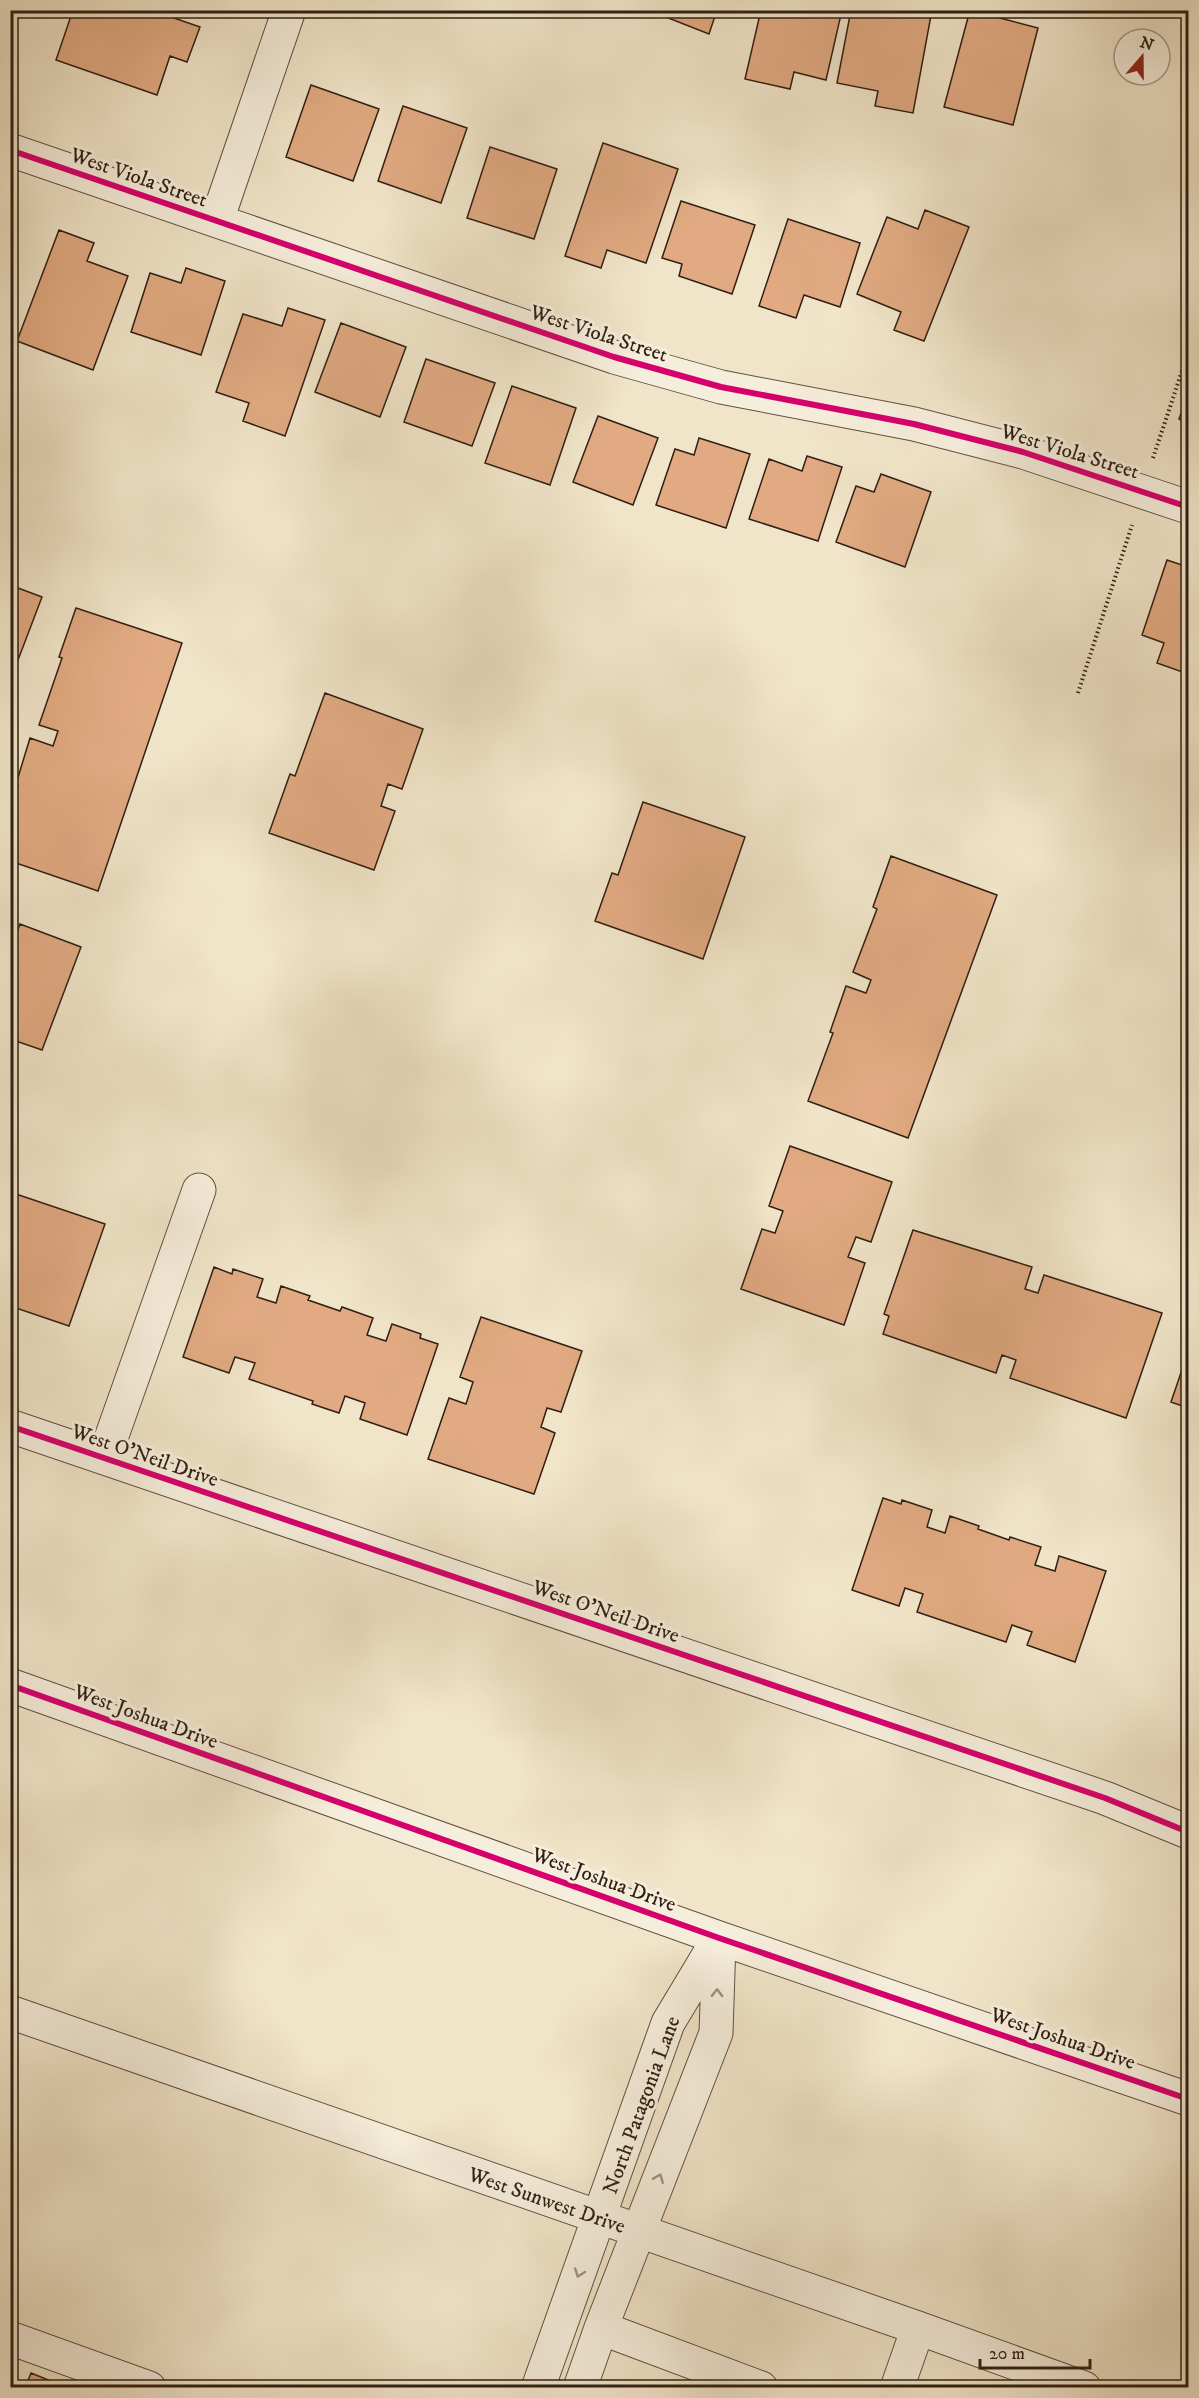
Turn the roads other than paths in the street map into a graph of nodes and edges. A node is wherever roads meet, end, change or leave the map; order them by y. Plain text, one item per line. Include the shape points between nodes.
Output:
1 (289, 10) edge
2 (10, 150) edge
3 (217, 220) junction
4 (1188, 507) edge
5 (199, 1190) dead end
6 (10, 1426) edge
7 (104, 1458) junction
8 (10, 1685) edge
9 (1188, 1832) edge
10 (719, 1938) junction
11 (10, 2012) edge
12 (1188, 2099) edge
13 (600, 2219) junction
14 (638, 2232) junction
15 (601, 2328) junction
16 (918, 2328) junction
17 (10, 2338) edge
18 (149, 2388) edge
19 (538, 2388) edge
20 (580, 2388) edge
21 (761, 2388) edge
22 (897, 2388) edge
23 (1084, 2388) edge

1 - 3 street
2 - 3 street, West Viola Street
3 - 4 street, West Viola Street via 614,357 721,387 914,423 1012,449
5 - 7 street
6 - 7 street, West O'Neil Drive
7 - 9 street, West O'Neil Drive via 1105,1798
8 - 10 street, West Joshua Drive
10 - 12 street, West Joshua Drive
10 - 13 street, North Patagonia Lane via 668,2023
14 -> 10 street, North Patagonia Lane via 716,2033
11 - 13 street, West Sunwest Drive
13 - 14 street, West Sunwest Drive
13 -> 19 street, North Patagonia Lane
14 - 15 street, North Patagonia Lane
14 - 16 street, West Sunwest Drive
15 - 20 street, North Patagonia Lane
15 - 21 street
16 - 22 street
16 - 23 street, West Sunwest Drive
17 - 18 street

